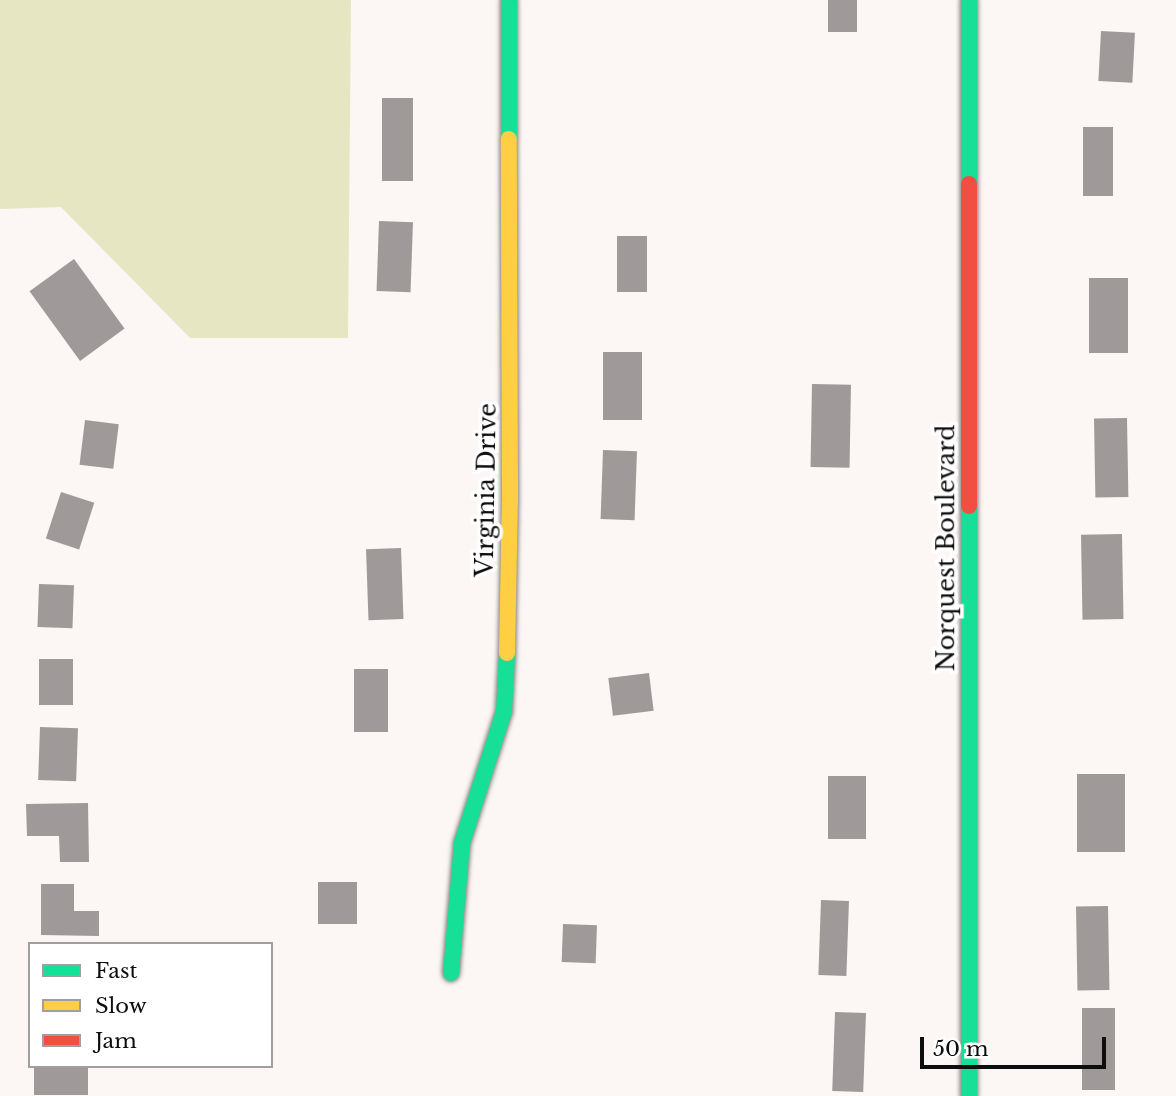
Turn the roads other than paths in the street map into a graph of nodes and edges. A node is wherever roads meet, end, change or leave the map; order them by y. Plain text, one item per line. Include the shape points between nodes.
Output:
1 (509, 0) edge
2 (969, 0) edge
3 (451, 973) dead end
4 (969, 1096) edge

1 - 3 street, Virginia Drive via 506,688 462,843
2 - 4 street, Norquest Boulevard

